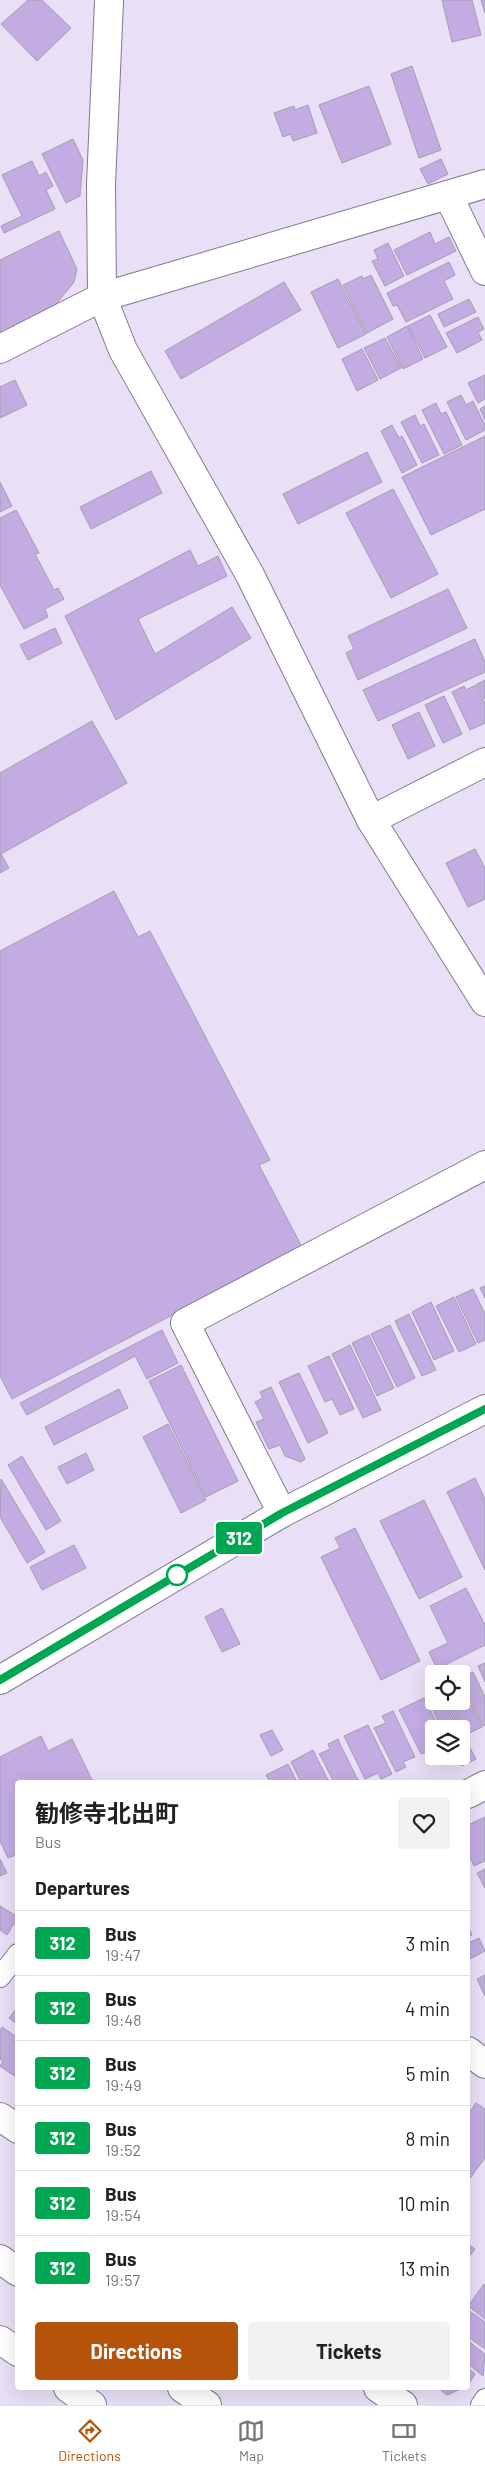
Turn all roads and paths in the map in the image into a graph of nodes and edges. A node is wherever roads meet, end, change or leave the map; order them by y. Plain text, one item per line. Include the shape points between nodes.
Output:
1 (111, 0) edge
2 (485, 184) edge
3 (448, 195) junction
4 (485, 271) edge
5 (102, 297) junction
6 (0, 349) edge
7 (485, 762) edge
8 (371, 820) junction
9 (485, 1002) edge
10 (485, 1166) edge
11 (485, 1409) edge
12 (282, 1513) junction
13 (0, 1680) edge
14 (485, 1785) edge
15 (470, 1793) edge
16 (15, 1958) edge
17 (0, 1977) edge
18 (470, 2053) edge
19 (485, 2064) edge
20 (0, 2117) edge
21 (15, 2127) edge
22 (0, 2260) edge
23 (15, 2270) edge
24 (0, 2340) edge
25 (15, 2350) edge
26 (71, 2390) edge
27 (185, 2390) edge
28 (381, 2390) edge
29 (485, 2399) edge
30 (92, 2405) edge
31 (207, 2405) edge
32 (403, 2405) edge
33 (481, 2405) edge

1 - 5 main road via 101,184
2 - 3 main road
3 - 4 main road
3 - 5 main road
5 - 6 main road
5 - 8 main road via 123,350 250,575
7 - 8 main road
8 - 9 main road
10 - 12 main road via 184,1323
11 - 12 main road
12 - 13 main road
14 - 15 main road
16 - 17 lane
18 - 19 main road
20 - 21 main road
22 - 23 main road
24 - 25 main road
26 - 30 main road
27 - 31 main road
28 - 32 main road
29 - 33 lane

